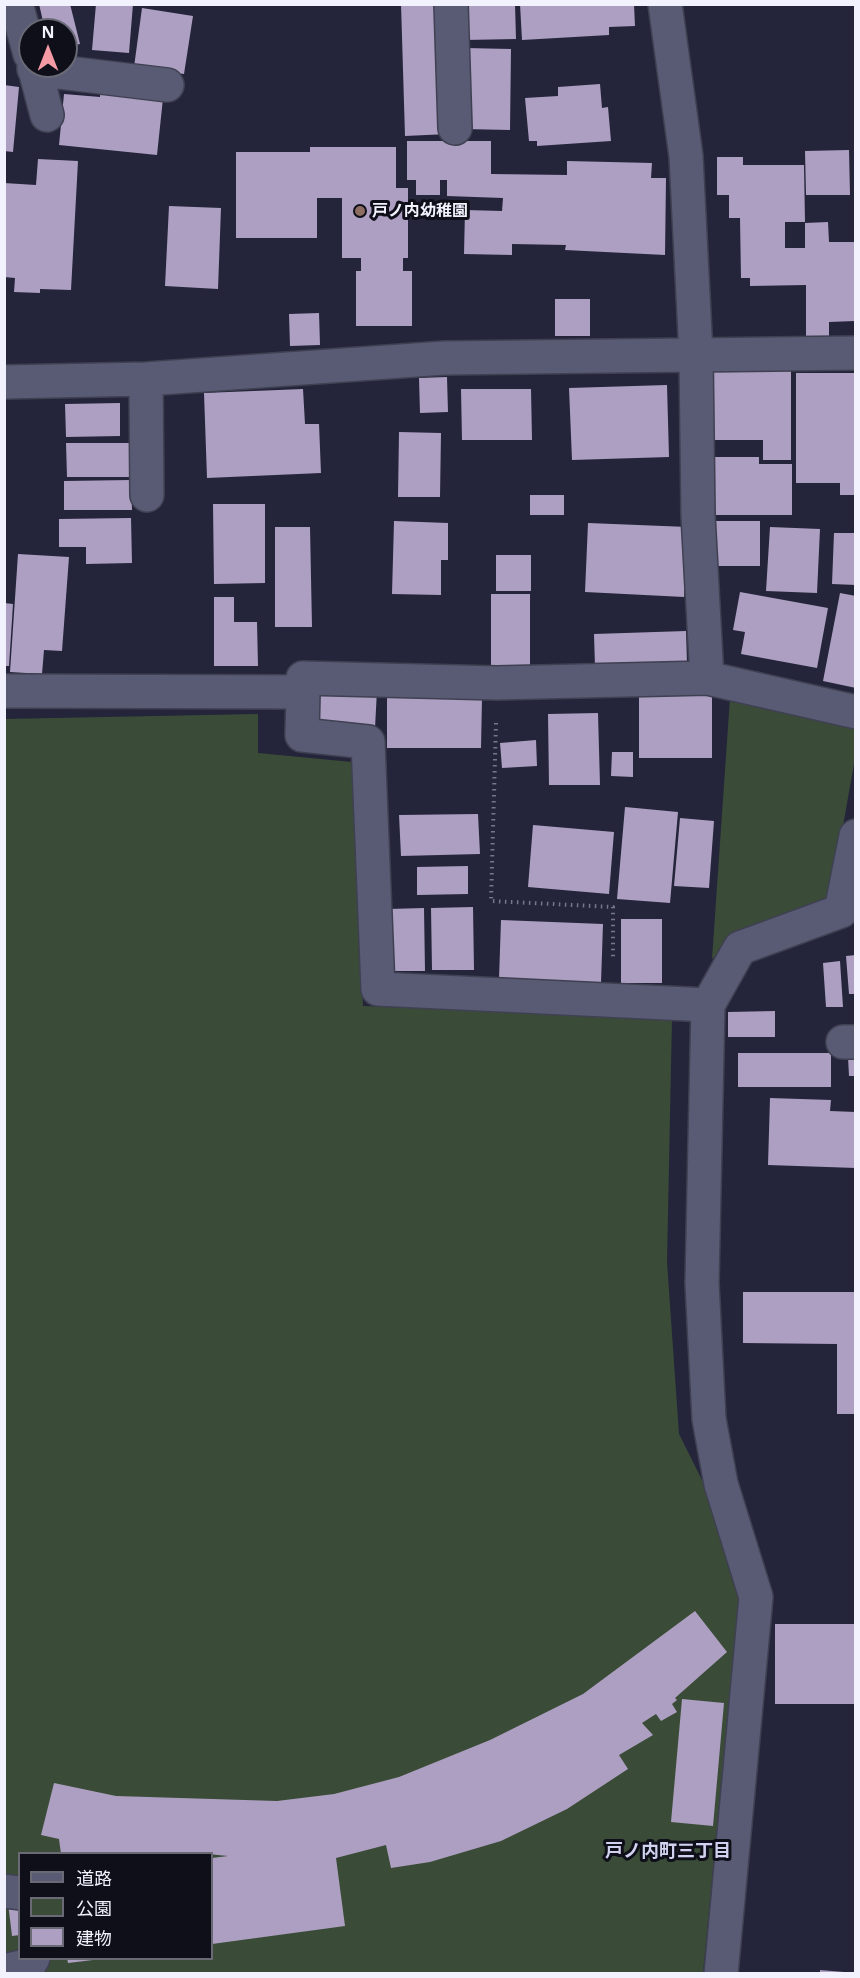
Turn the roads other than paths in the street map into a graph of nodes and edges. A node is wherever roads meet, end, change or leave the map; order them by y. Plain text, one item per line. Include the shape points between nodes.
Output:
1 (451, 4) edge
2 (665, 4) edge
3 (78, 70) edge
4 (37, 78) edge
5 (167, 85) dead end
6 (46, 115) dead end
7 (455, 128) dead end
8 (855, 353) edge
9 (696, 354) junction
10 (146, 379) junction
11 (4, 382) edge
12 (147, 495) dead end
13 (707, 678) junction
14 (4, 691) edge
15 (303, 692) junction
16 (855, 712) edge
17 (855, 836) edge
18 (708, 1005) junction
19 (721, 1974) edge

1 - 7 street
2 - 9 street via 686,156
3 - 5 street
4 - 6 street
8 - 9 street
9 - 10 street via 444,358
9 - 13 street via 698,515
10 - 11 street
10 - 12 street
13 - 15 street via 497,683 303,678
13 - 16 street
14 - 15 street
15 - 18 street via 302,735 368,742 378,989
17 - 18 street via 842,911 740,948
18 - 19 street via 702,1283 709,1419 721,1484 756,1597

